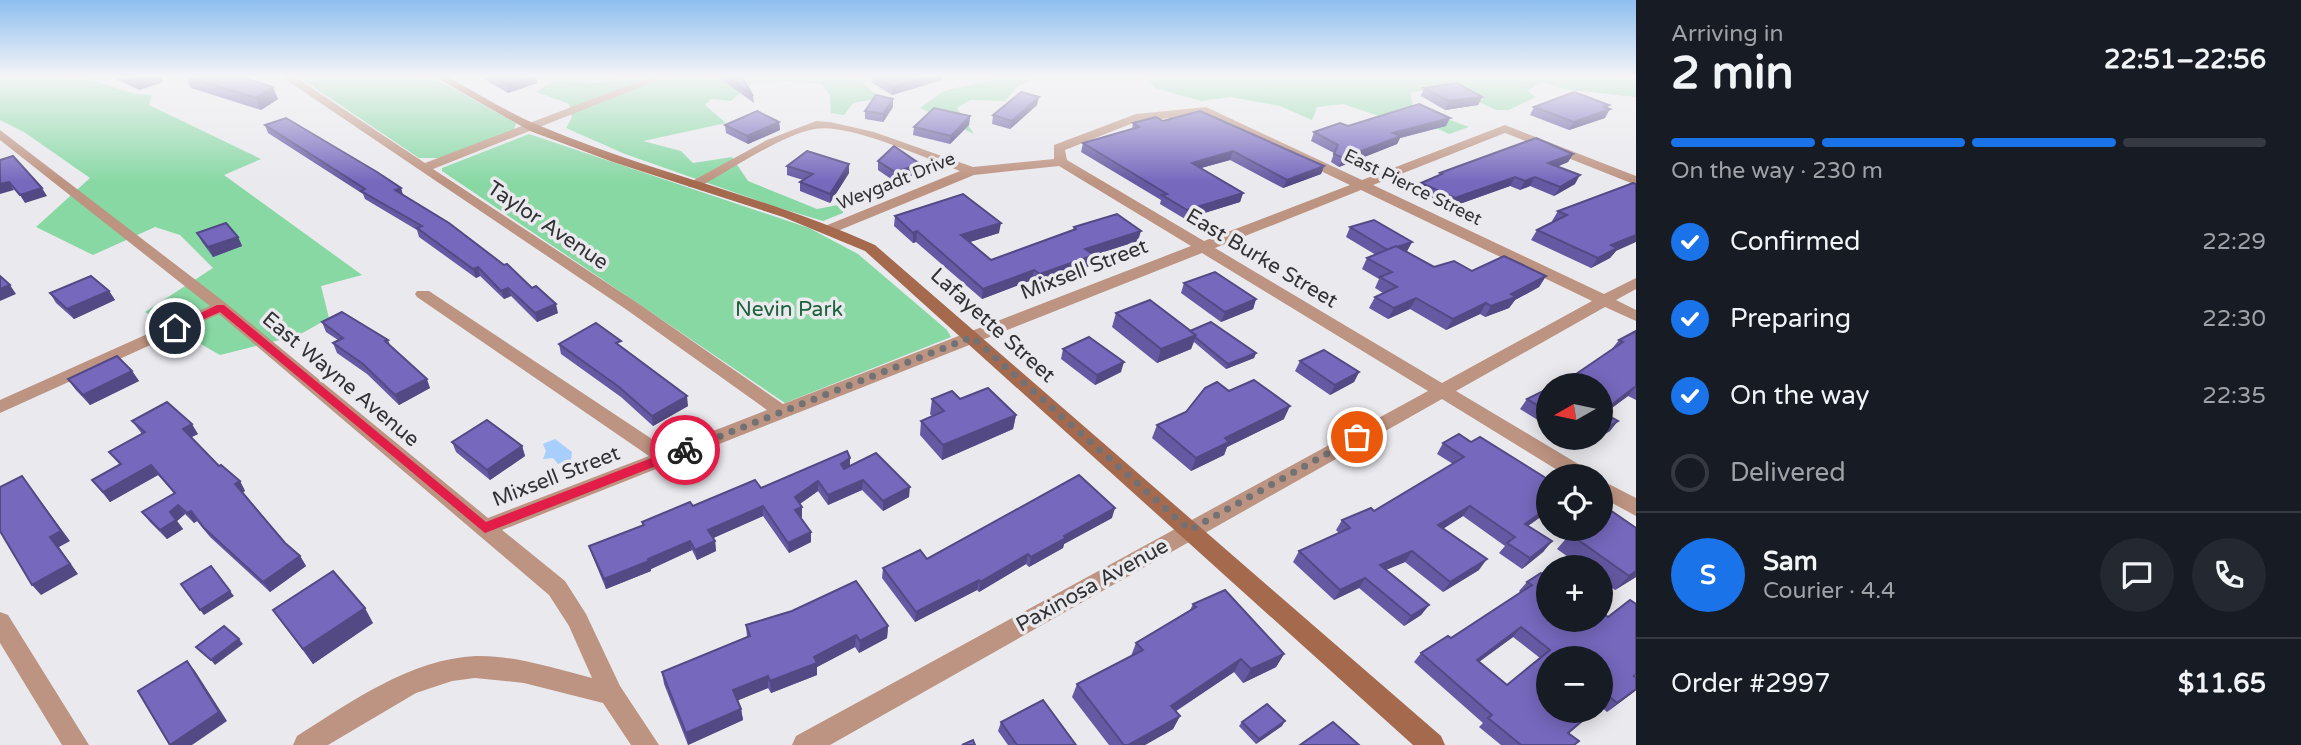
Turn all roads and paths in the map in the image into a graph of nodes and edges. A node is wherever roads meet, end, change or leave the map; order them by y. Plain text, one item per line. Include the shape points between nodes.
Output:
1 (339, 112) edge
2 (503, 112) edge
3 (572, 112) edge
4 (1198, 112) edge
5 (1208, 112) edge
6 (532, 127) junction
7 (0, 134) edge
8 (1061, 162) junction
9 (423, 167) junction
10 (972, 170) junction
11 (1636, 181) edge
12 (694, 184) junction
13 (1364, 184) junction
14 (830, 229) junction
15 (1203, 247) junction
16 (1636, 283) edge
17 (423, 294) dead end
18 (1604, 300) junction
19 (221, 307) junction
20 (1636, 316) edge
21 (972, 337) junction
22 (1443, 390) junction
23 (0, 407) edge
24 (782, 412) junction
25 (665, 457) junction
26 (1563, 464) edge
27 (1613, 494) edge
28 (1636, 508) edge
29 (485, 528) junction
30 (1190, 530) junction
31 (0, 622) edge
32 (611, 694) junction
33 (76, 745) edge
34 (306, 745) edge
35 (646, 745) edge
36 (805, 745) edge
37 (1432, 745) edge

1 - 9 street, Taylor Avenue
2 - 6 street, Lafayette Street
3 - 6 street
4 - 8 street, East Pierce Street via 1136,118 1058,148
5 - 13 street, East Pierce Street
6 - 9 street
6 - 12 street, Lafayette Street
7 - 19 street, East Wayne Avenue
8 - 10 street, Weygadt Drive
8 - 15 street, East Burke Street
9 - 24 street, Taylor Avenue
10 - 12 street via 825,125 799,131
10 - 14 street, Weygadt Drive
11 - 13 street, Mixsell Street via 1505,130
12 - 14 street, Lafayette Street
13 - 15 street, Mixsell Street
13 - 18 street, East Pierce Street
14 - 21 street, Lafayette Street via 880,256
15 - 21 street, Mixsell Street
15 - 22 street, East Burke Street
16 - 18 street, Paxinosa Avenue
17 - 25 street
18 - 20 street, East Pierce Street
18 - 22 street, Paxinosa Avenue
19 - 23 street
19 - 29 street, East Wayne Avenue
21 - 24 street, Mixsell Street
21 - 30 street, Lafayette Street
22 - 26 street, East Burke Street
22 - 30 street, Paxinosa Avenue
24 - 25 street, Mixsell Street
25 - 29 street, Mixsell Street
27 - 28 street
29 - 32 street, East Wayne Avenue via 557,588 578,621
30 - 36 street, Paxinosa Avenue
30 - 37 street, Lafayette Street
31 - 33 street
32 - 34 street via 475,667 425,678 370,704
32 - 35 street, East Wayne Avenue

